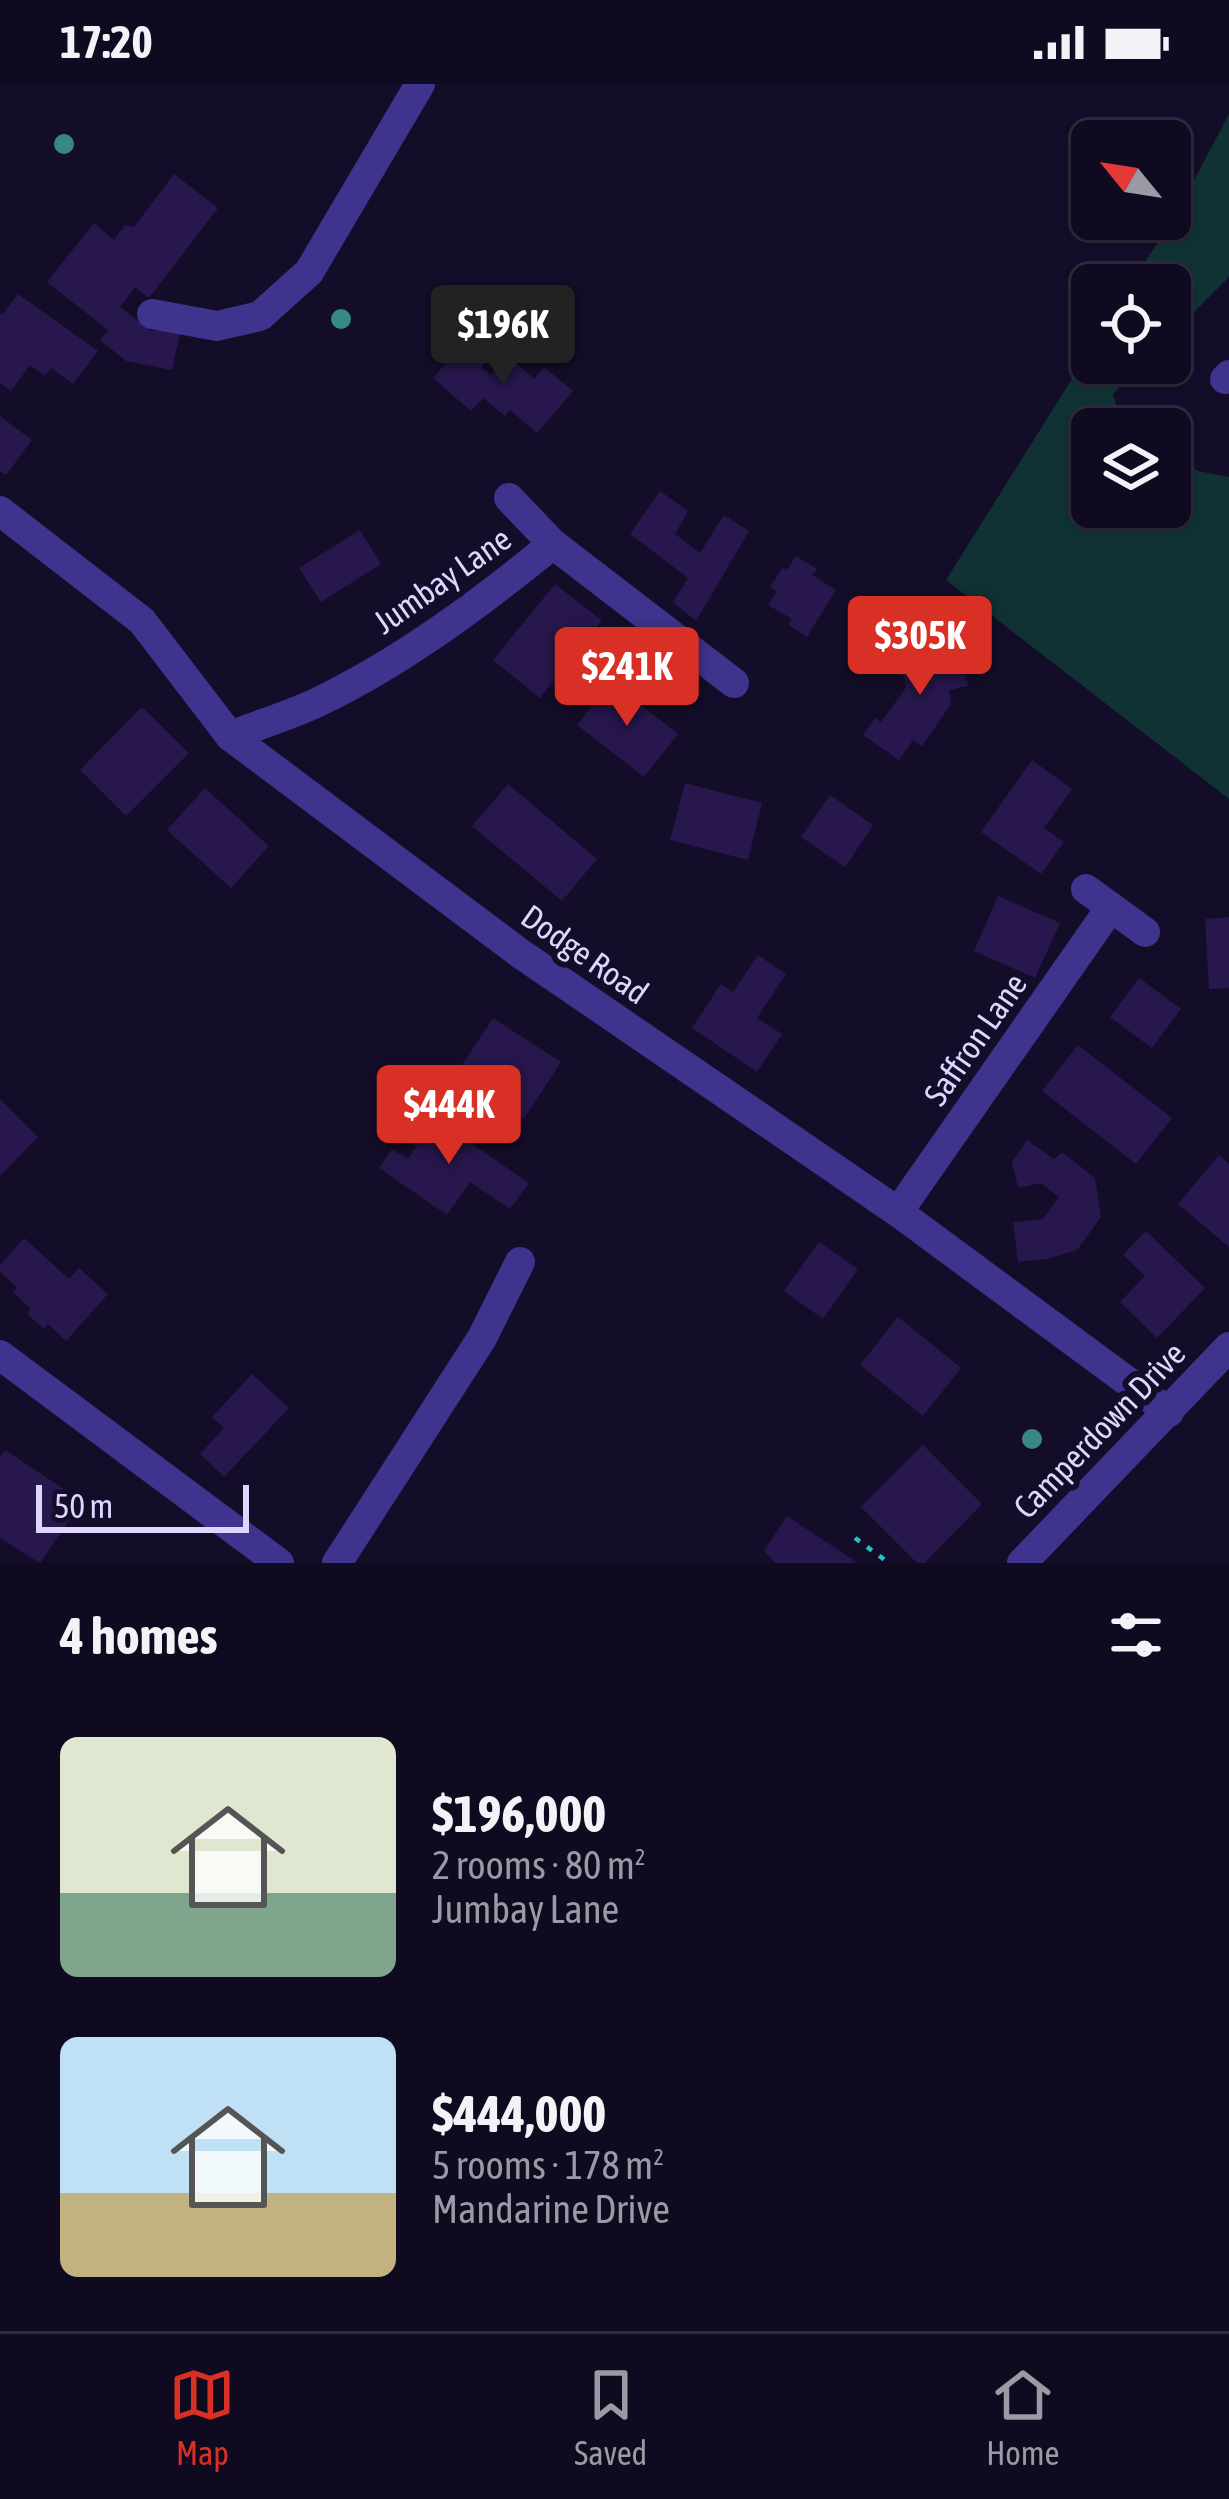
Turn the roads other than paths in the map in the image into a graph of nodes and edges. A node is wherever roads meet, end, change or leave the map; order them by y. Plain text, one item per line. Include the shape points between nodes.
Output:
1 (419, 84) edge
2 (152, 314) dead end
3 (509, 498) dead end
4 (0, 511) edge
5 (553, 544) junction
6 (734, 683) dead end
7 (230, 736) junction
8 (1145, 932) dead end
9 (898, 1212) junction
10 (520, 1262) dead end
11 (1229, 1347) edge
12 (0, 1355) edge
13 (1169, 1412) junction
14 (279, 1563) edge
15 (337, 1563) edge
16 (1022, 1563) edge

1 - 2 street via 309,272 260,316 217,326
3 - 5 street
4 - 7 street, Dodge Road via 142,621
5 - 6 street, Jumbay Lane
5 - 7 street, Jumbay Lane via 408,652 314,704
7 - 9 street, Dodge Road via 521,954
8 - 9 street, Saffron Lane via 1099,898
9 - 13 street, Dodge Road
10 - 15 street via 482,1339
11 - 13 street, Camperdown Drive
12 - 14 street
13 - 16 street, Camperdown Drive

